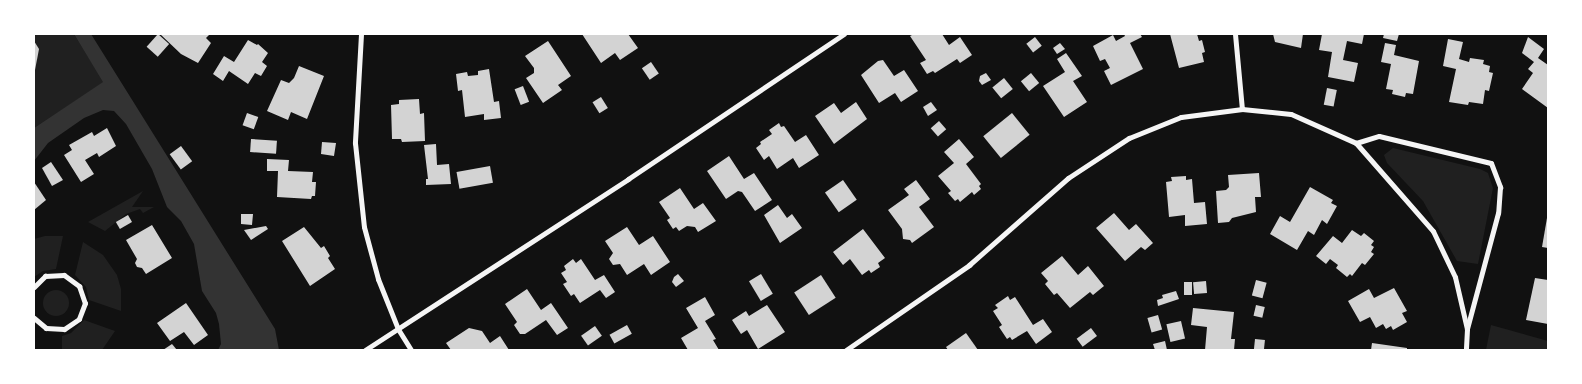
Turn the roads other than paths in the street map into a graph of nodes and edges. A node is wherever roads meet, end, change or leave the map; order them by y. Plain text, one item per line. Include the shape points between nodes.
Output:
1 (360, 34) edge
2 (844, 34) edge
3 (1235, 34) edge
4 (1242, 109) junction
5 (1356, 143) junction
6 (34, 286) edge
7 (34, 318) edge
8 (398, 329) junction
9 (1467, 329) junction
10 (365, 350) edge
11 (411, 350) edge
12 (846, 350) edge
13 (1466, 350) edge

1 - 8 street via 356,144 364,227 378,279
2 - 8 street
3 - 4 street
4 - 5 street via 1291,114
4 - 12 street via 1181,117 1129,138 1068,178 970,265
5 - 9 street via 1433,231 1455,276
5 - 9 street via 1379,136 1492,163 1500,187 1498,213
6 - 7 street via 45,276 64,275 79,286 85,303 79,319 64,329 46,328
8 - 10 street
8 - 11 street
9 - 13 street

